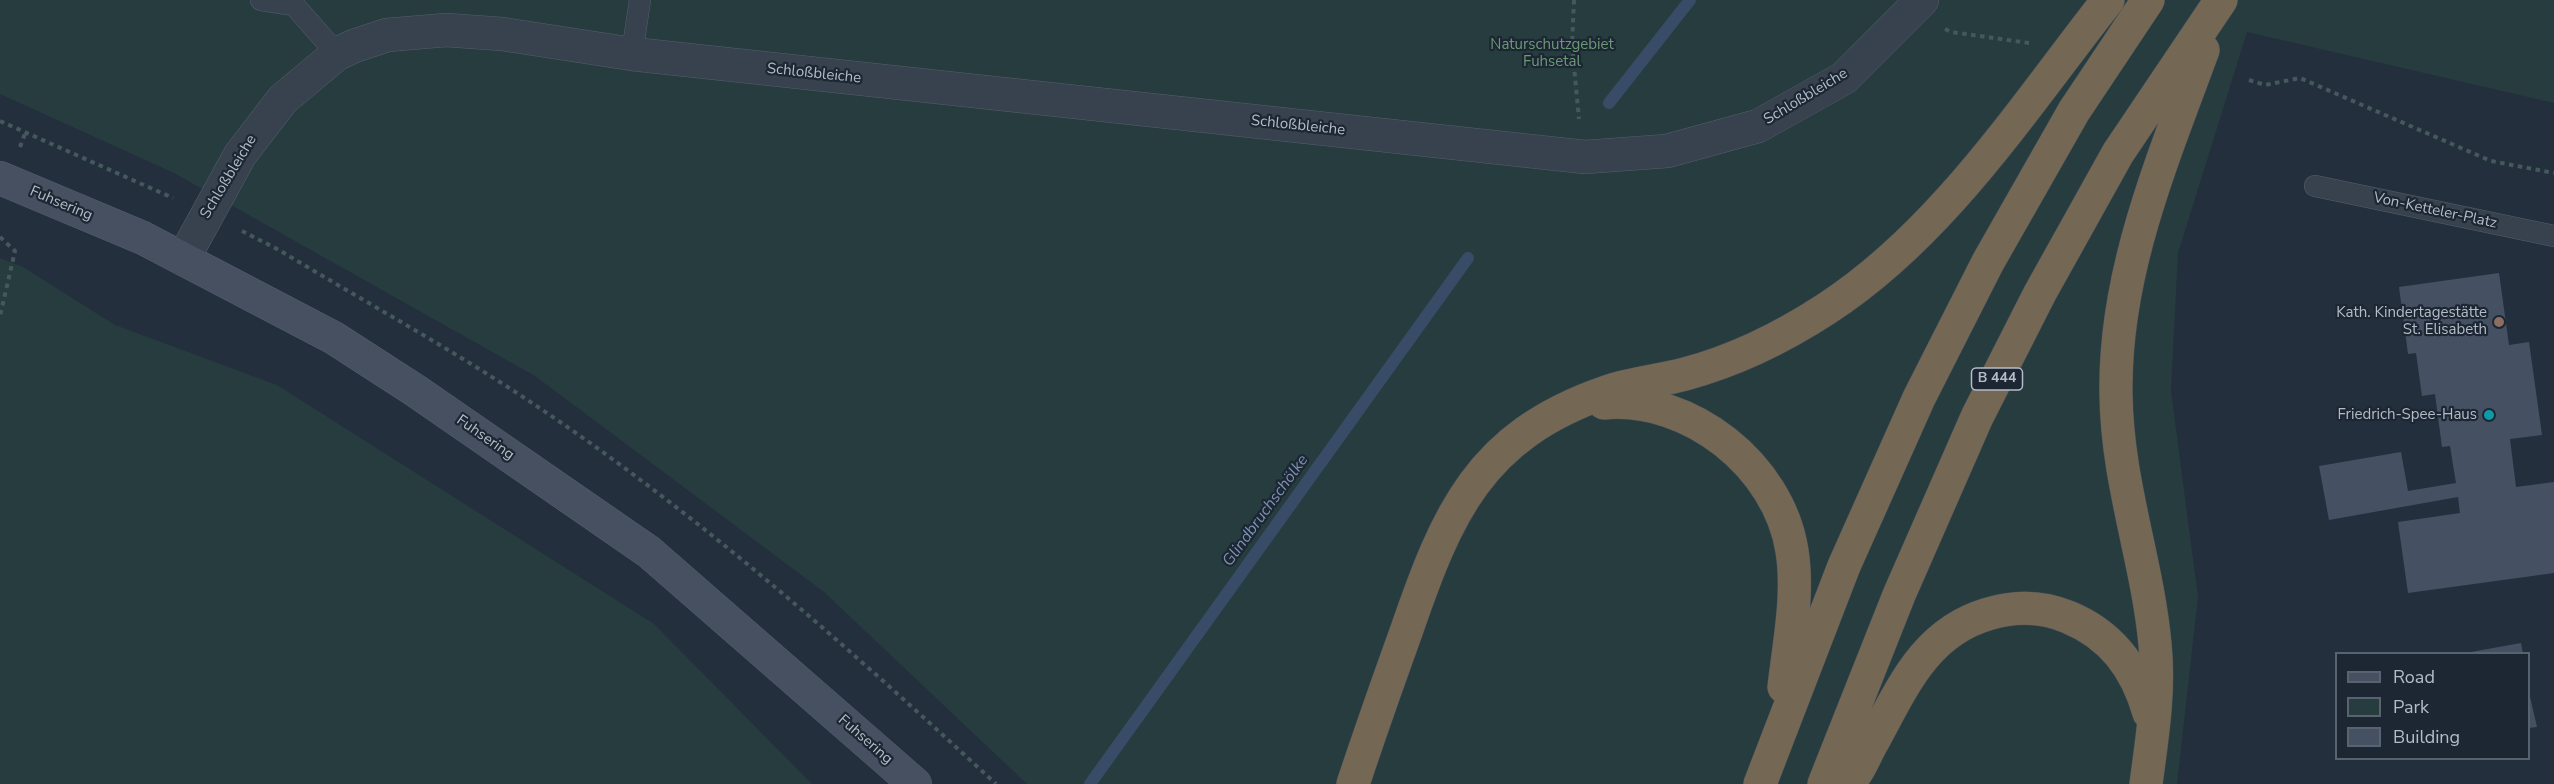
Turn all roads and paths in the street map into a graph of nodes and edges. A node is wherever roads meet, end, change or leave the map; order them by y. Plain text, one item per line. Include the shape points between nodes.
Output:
1 (261, 0) edge
2 (640, 0) edge
3 (1574, 0) edge
4 (2108, 0) edge
5 (2148, 0) edge
6 (2221, 0) edge
7 (1920, 2) edge
8 (2035, 44) dead end
9 (337, 54) junction
10 (632, 54) junction
11 (2249, 80) dead end
12 (0, 121) edge
13 (1585, 157) junction
14 (2554, 173) edge
15 (0, 178) edge
16 (2316, 186) dead end
17 (206, 213) junction
18 (2554, 236) edge
19 (0, 237) edge
20 (183, 259) junction
21 (0, 316) edge
22 (1558, 411) junction
23 (1779, 729) junction
24 (2151, 741) junction
25 (915, 784) edge
26 (996, 784) edge
27 (1353, 784) edge
28 (1760, 784) edge
29 (1824, 784) edge
30 (1847, 784) edge
31 (2146, 784) edge

1 - 9 lane via 294,5
2 - 10 lane
3 - 13 path via 1572,45
4 - 22 highway via 1939,213 1866,282 1825,310 1750,350 1685,374 1609,391
5 - 23 highway via 2074,111 1961,314 1844,566
6 - 24 highway via 2135,242 2117,348 2123,483 2155,645 2157,683
6 - 29 highway, B 444 via 2118,153 1977,417 1899,595
7 - 8 path via 1942,28 1952,32
7 - 13 street, Schloßbleiche via 1844,78 1758,126 1667,151
9 - 10 street, Schloßbleiche via 387,35 446,30 502,34
9 - 17 street, Schloßbleiche via 283,99 240,155
10 - 13 street, Schloßbleiche
11 - 14 path via 2265,85 2300,78 2491,161
12 - 17 path
15 - 20 main road, Fuhsering via 143,238
16 - 18 lane, Von-Ketteler-Platz
17 - 20 street, Schloßbleiche
17 - 26 path via 279,250 524,397 657,493 797,606
19 - 21 path via 15,251
20 - 25 main road, Fuhsering via 334,338 649,552
22 - 23 highway via 1614,402 1670,411 1723,440 1748,462 1768,488 1792,549 1795,582
22 - 27 highway via 1501,451 1460,500 1421,589
23 - 28 highway
24 - 30 highway via 2149,713 2141,686 2128,661 2109,640 2059,613 2003,609 1951,630 1929,648
24 - 31 highway

